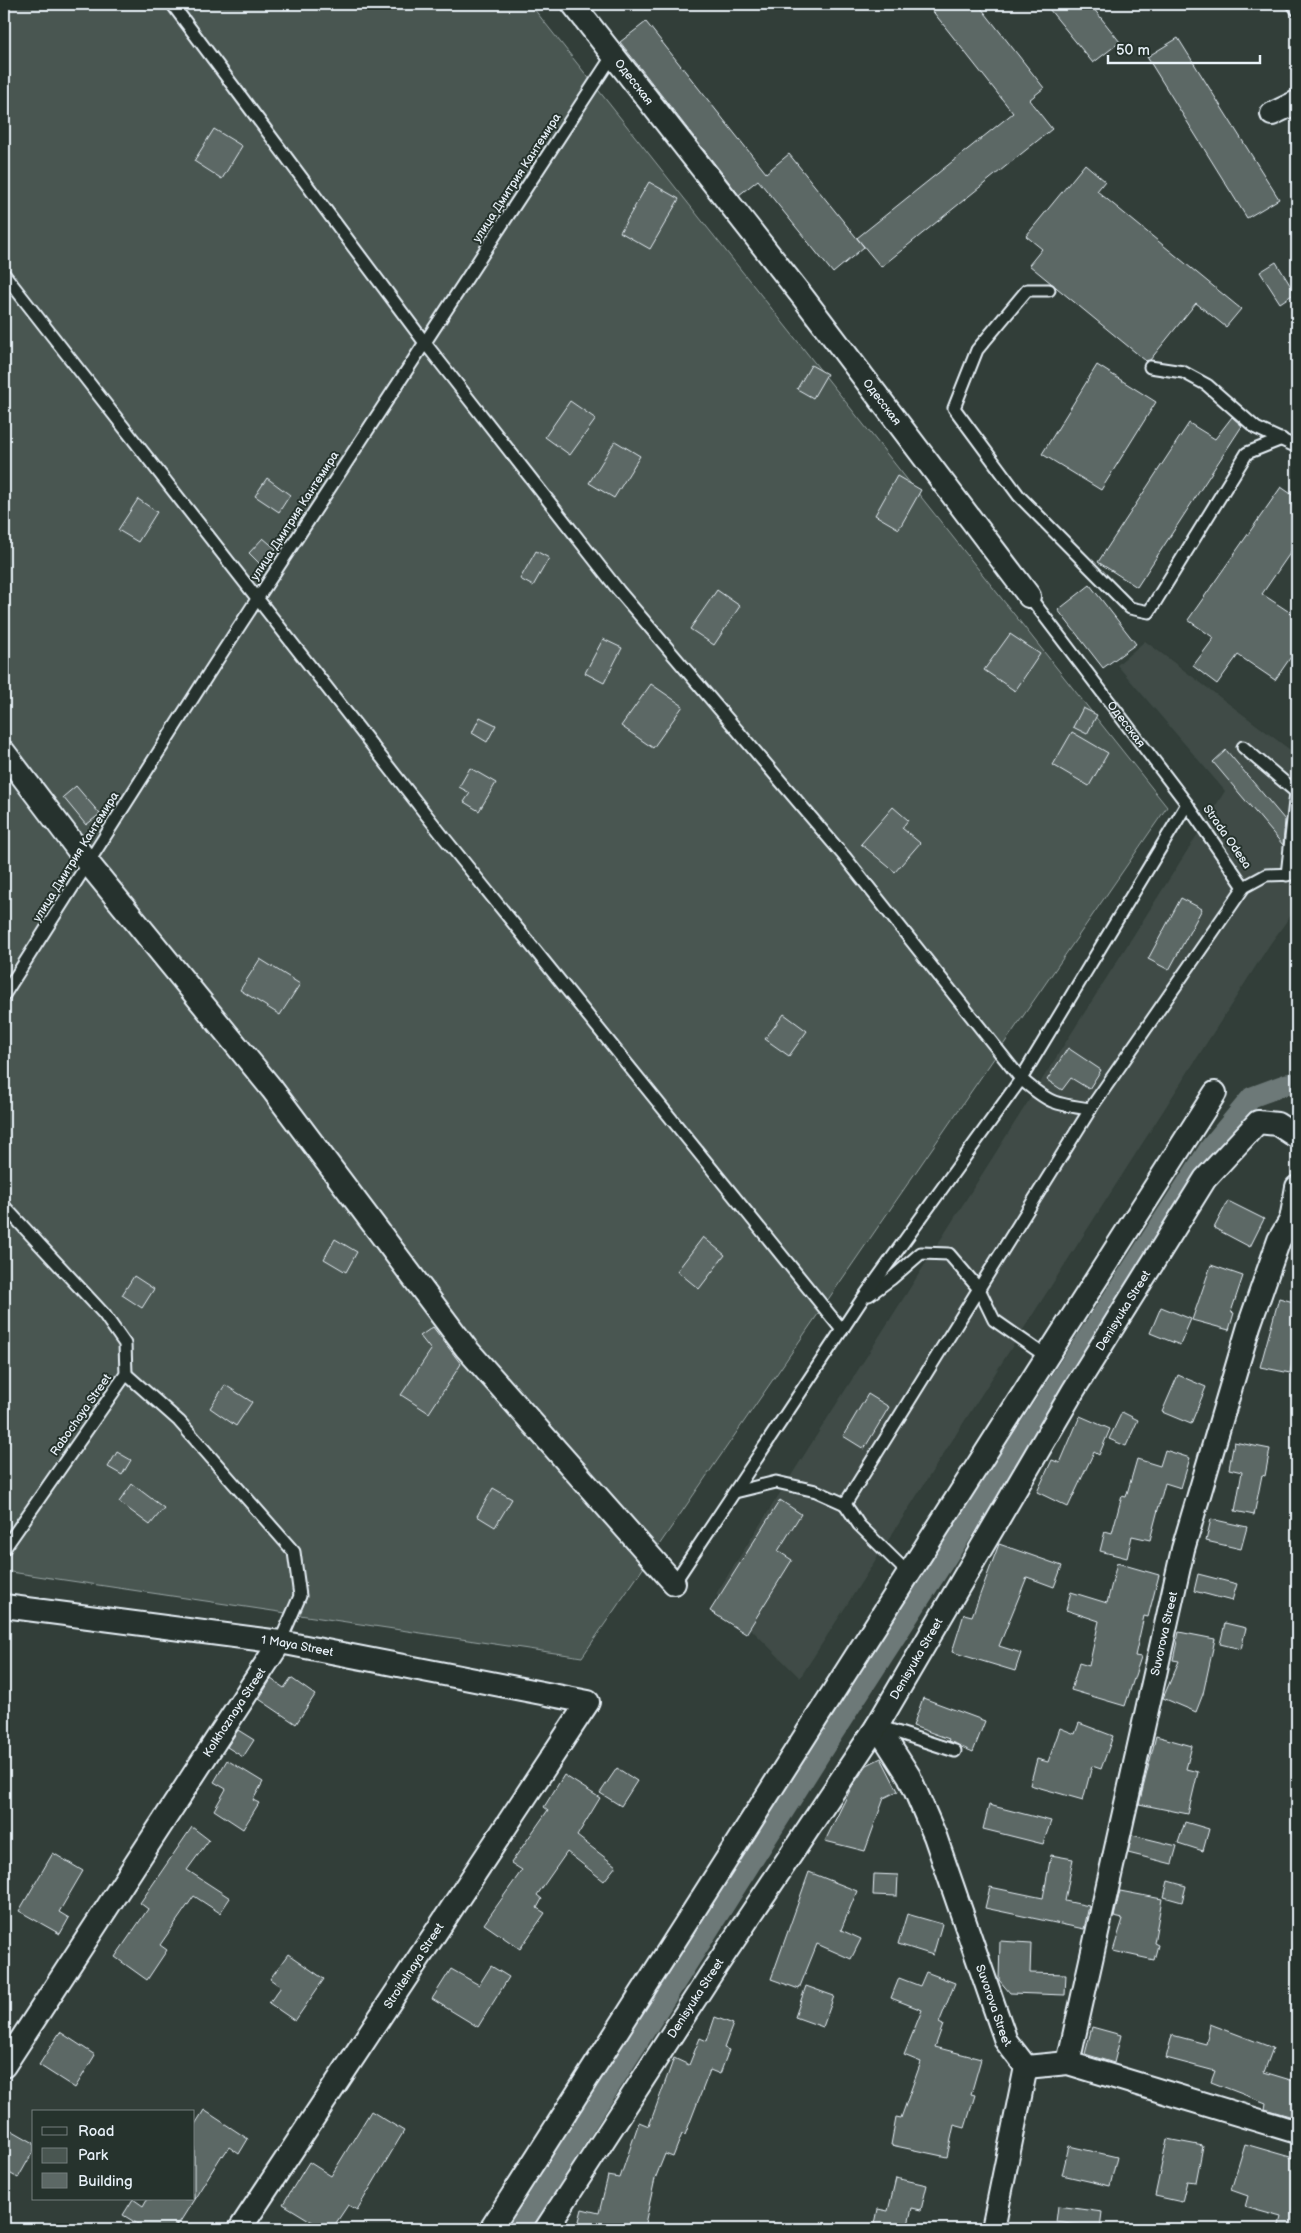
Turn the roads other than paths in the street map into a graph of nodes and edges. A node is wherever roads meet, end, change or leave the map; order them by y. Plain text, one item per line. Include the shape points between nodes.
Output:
1 (172, 4) edge
2 (573, 4) edge
3 (1293, 4) edge
4 (1297, 10) edge
5 (613, 55) junction
6 (1297, 102) edge
7 (1272, 114) dead end
8 (4, 274) edge
9 (1049, 290) dead end
10 (425, 343) junction
11 (1150, 368) dead end
12 (1282, 439) junction
13 (1297, 447) edge
14 (1029, 596) joint
15 (258, 598) junction
16 (1242, 746) dead end
17 (4, 752) edge
18 (1187, 804) junction
19 (88, 863) junction
20 (1292, 875) edge
21 (1244, 887) junction
22 (4, 996) edge
23 (1020, 1078) junction
24 (1215, 1093) dead end
25 (1090, 1109) junction
26 (1297, 1137) edge
27 (1297, 1187) edge
28 (4, 1206) edge
29 (1294, 1221) edge
30 (979, 1289) junction
31 (861, 1301) junction
32 (842, 1330) junction
33 (1047, 1357) junction
34 (126, 1374) junction
35 (735, 1492) junction
36 (846, 1504) junction
37 (4, 1549) edge
38 (909, 1574) junction
39 (674, 1583) joint
40 (4, 1606) edge
41 (280, 1642) junction
42 (588, 1702) joint
43 (877, 1726) junction
44 (956, 1751) dead end
45 (1068, 2063) junction
46 (4, 2066) edge
47 (1026, 2067) junction
48 (1297, 2132) edge
49 (240, 2229) edge
50 (491, 2229) edge
51 (546, 2229) edge
52 (993, 2229) edge

1 - 10 lane
2 - 5 street, Одесская
3 - 4 lane
5 - 10 lane, улица Дмитрия Кантемира
5 - 14 street, Одесская via 802,296
6 - 7 street
8 - 15 lane
9 - 12 lane via 1027,290 977,350 954,408 1019,496 1130,608 1149,612 1247,454
10 - 15 lane, улица Дмитрия Кантемира
10 - 23 lane via 619,591 844,856
11 - 12 lane via 1183,372 1207,385 1256,428
12 - 13 lane
14 - 18 lane, Одесская
15 - 19 lane, улица Дмитрия Кантемира
15 - 32 lane via 448,843
16 - 20 lane via 1296,792
17 - 19 street
18 - 21 lane, Strada Odesa
18 - 23 lane
19 - 22 lane, улица Дмитрия Кантемира
19 - 39 street via 272,1089 466,1348
20 - 21 lane via 1266,875
21 - 25 lane
23 - 25 lane via 1045,1099 1059,1105
23 - 31 lane
24 - 33 street
25 - 30 lane
26 - 43 street, Denisyuka Street via 1277,1124 1258,1122 1205,1179 1073,1391
27 - 29 street
28 - 34 lane, Rabochaya Street via 104,1314 125,1344
29 - 45 street, Suvorova Street via 1279,1240 1248,1326 1183,1548
30 - 31 lane via 949,1254 921,1253
30 - 33 lane via 994,1320
30 - 36 lane
31 - 32 lane
32 - 35 lane
33 - 38 street
34 - 37 lane, Rabochaya Street
34 - 41 lane, Kolkhoznaya Street via 179,1421 294,1552 300,1596
35 - 36 lane via 776,1482 816,1490
35 - 39 lane
36 - 38 lane via 859,1525
38 - 50 street
40 - 41 street, 1 Maya Street
41 - 42 street, 1 Maya Street
41 - 46 street, Kolkhoznaya Street
42 - 49 street, Stroitelnaya Street
43 - 44 lane
43 - 47 street, Suvorova Street via 909,1776 935,1836 1006,2041
43 - 51 street, Denisyuka Street
45 - 47 street
45 - 48 street
47 - 52 street

